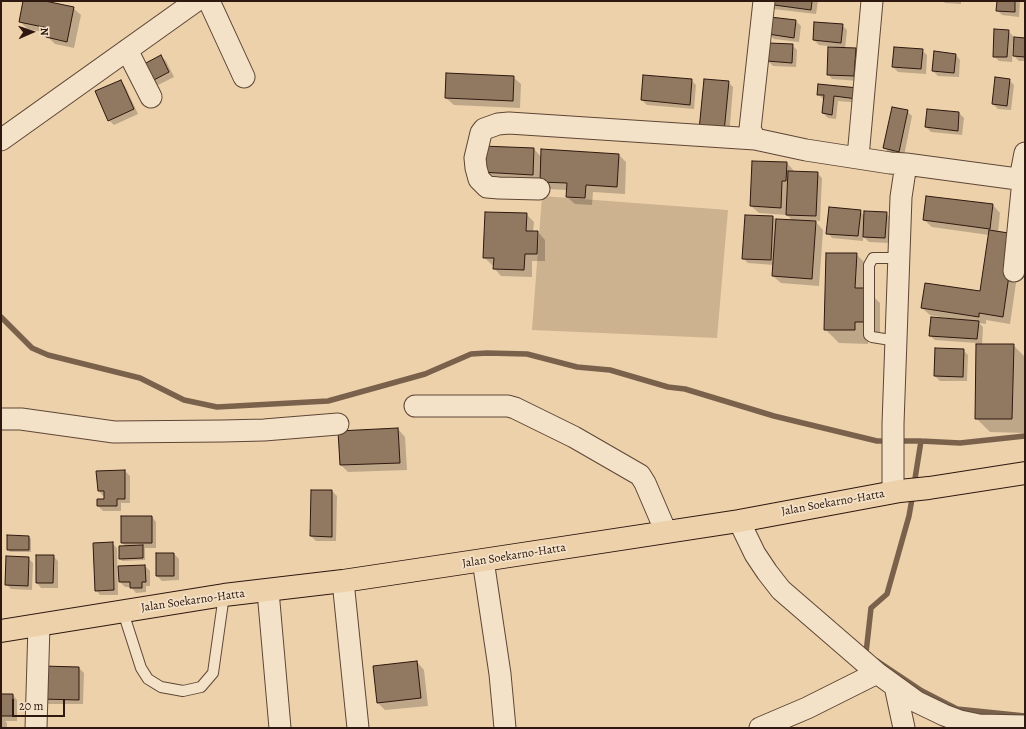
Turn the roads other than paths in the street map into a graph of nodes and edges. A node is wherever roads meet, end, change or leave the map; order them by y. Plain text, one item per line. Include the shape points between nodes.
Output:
1 (196, 1) edge
2 (210, 1) edge
3 (764, 1) edge
4 (872, 1) edge
5 (127, 50) junction
6 (244, 77) dead end
7 (151, 97) dead end
8 (755, 139) junction
9 (1, 140) edge
10 (1025, 152) edge
11 (858, 157) junction
12 (906, 164) junction
13 (1022, 179) edge
14 (539, 189) dead end
15 (899, 258) junction
16 (1014, 271) dead end
17 (897, 342) junction
18 (415, 406) dead end
19 (1, 419) edge
20 (338, 424) dead end
21 (1025, 473) edge
22 (897, 492) junction
23 (739, 521) junction
24 (666, 532) junction
25 (483, 560) junction
26 (343, 581) junction
27 (268, 591) junction
28 (224, 595) junction
29 (123, 612) junction
30 (39, 625) junction
31 (1, 631) edge
32 (877, 673) junction
33 (895, 686) junction
34 (980, 726) edge
35 (1025, 726) edge
36 (36, 728) edge
37 (280, 728) edge
38 (358, 728) edge
39 (505, 728) edge
40 (760, 728) edge
41 (904, 728) edge

1 - 5 street
2 - 6 street
3 - 8 street via 750,130
4 - 11 street
5 - 7 street
5 - 9 street
8 - 11 street via 806,150
8 - 14 street via 509,123 484,129 475,158 479,179 487,186
10 - 13 street
11 - 12 street
12 - 13 street
12 - 15 street via 901,197
13 - 16 street
15 - 17 street
15 - 17 lane via 874,258 869,265 869,335
17 - 22 street via 893,424
18 - 24 street via 508,406 574,437 640,474
19 - 20 street via 21,419 114,432 264,430
21 - 22 main road, Jalan Soekarno-Hatta
22 - 23 main road, Jalan Soekarno-Hatta
23 - 24 main road, Jalan Soekarno-Hatta
23 - 32 street via 754,554 781,590
24 - 25 main road, Jalan Soekarno-Hatta
25 - 26 main road, Jalan Soekarno-Hatta
25 - 39 street via 500,674
26 - 27 main road, Jalan Soekarno-Hatta
26 - 38 street
27 - 28 main road, Jalan Soekarno-Hatta
27 - 37 street
28 - 29 main road, Jalan Soekarno-Hatta
28 - 29 lane via 213,673 201,687 183,691 161,687 148,679 141,668
29 - 30 main road, Jalan Soekarno-Hatta
30 - 31 main road, Jalan Soekarno-Hatta
30 - 36 street
32 - 33 street
32 - 40 street
33 - 34 street via 917,702 944,715
33 - 41 street
34 - 35 street

